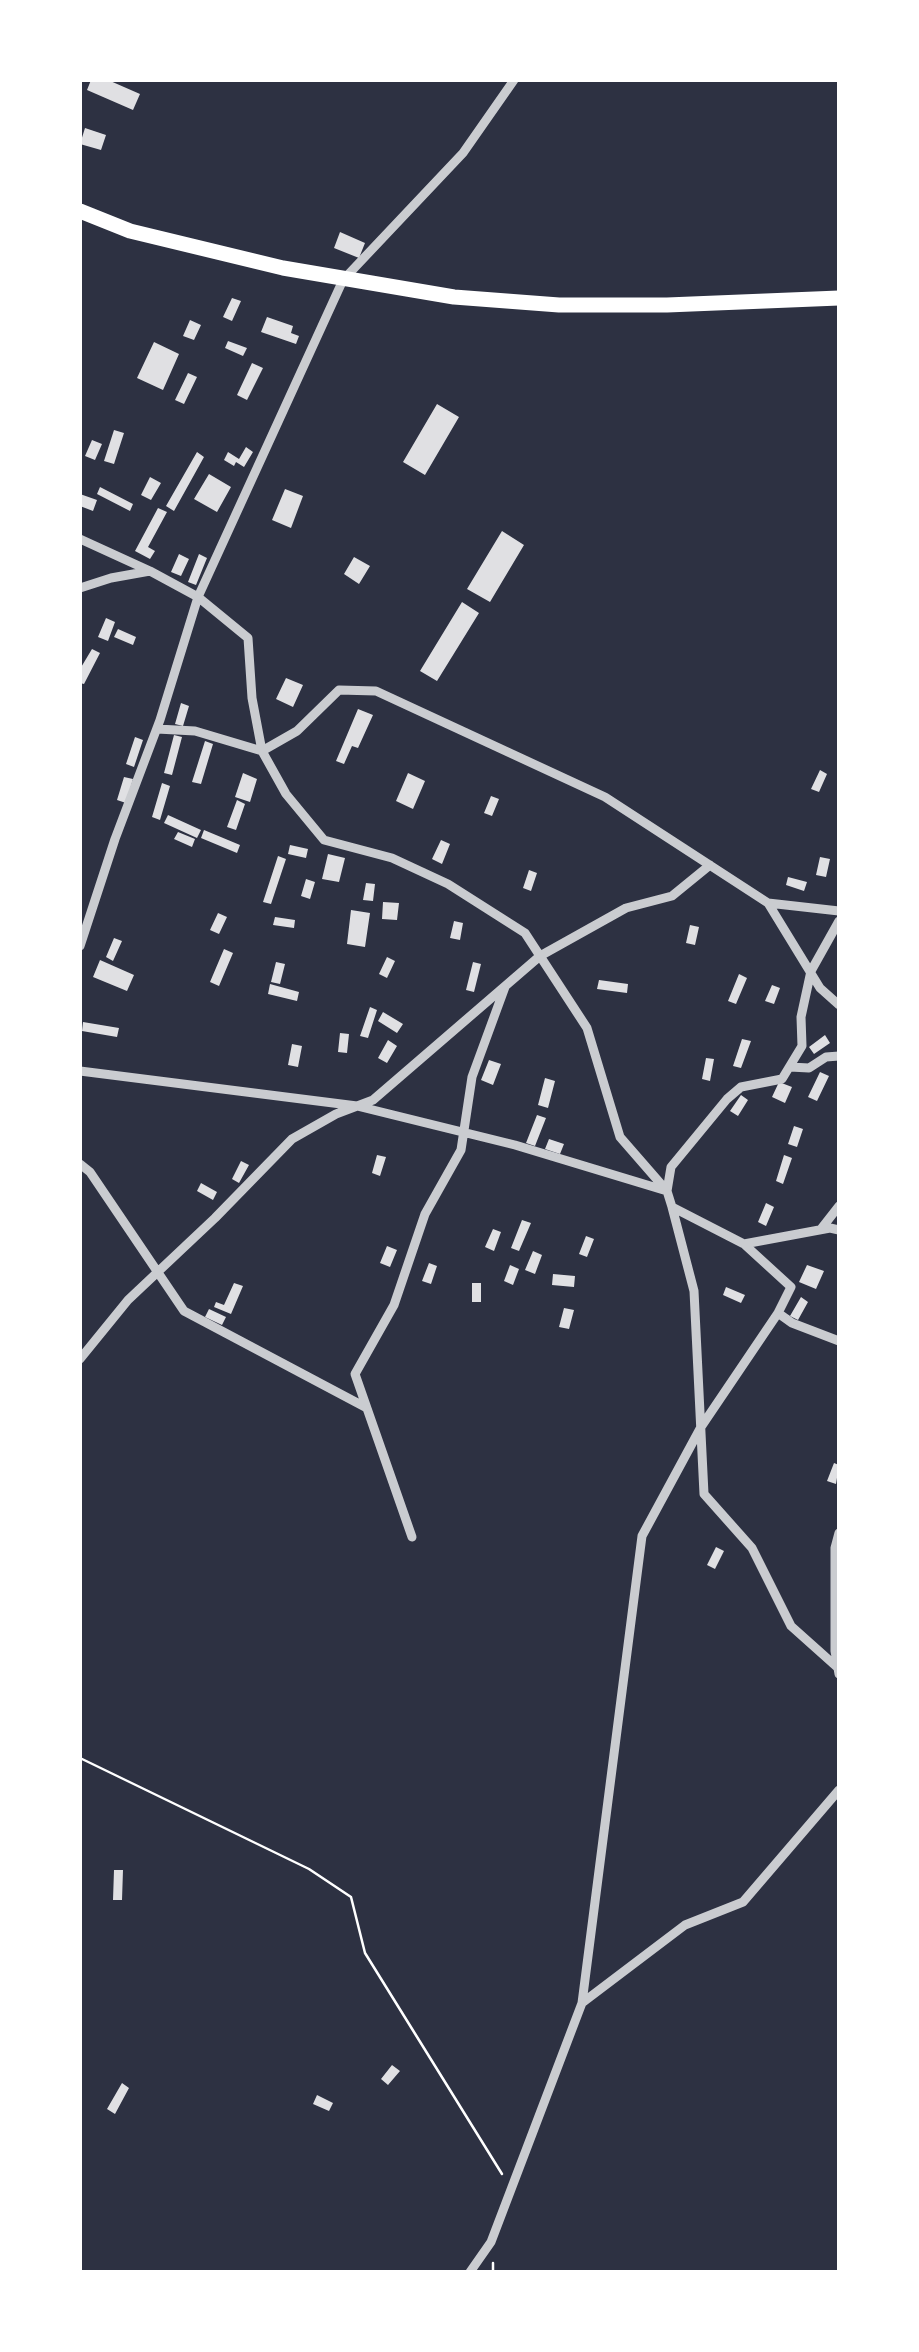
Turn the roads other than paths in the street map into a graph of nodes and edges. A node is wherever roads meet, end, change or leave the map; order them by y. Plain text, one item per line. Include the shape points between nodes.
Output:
1 (514, 80) edge
2 (80, 211) edge
3 (343, 280) junction
4 (839, 298) edge
5 (80, 540) edge
6 (150, 571) junction
7 (80, 588) edge
8 (198, 598) junction
9 (157, 729) junction
10 (262, 750) junction
11 (710, 865) junction
12 (768, 904) junction
13 (839, 911) edge
14 (839, 921) edge
15 (80, 946) edge
16 (540, 956) junction
17 (810, 971) junction
18 (506, 984) junction
19 (839, 1005) edge
20 (839, 1056) edge
21 (790, 1067) junction
22 (80, 1070) edge
23 (357, 1106) junction
24 (464, 1132) junction
25 (80, 1164) edge
26 (668, 1191) junction
27 (839, 1206) edge
28 (672, 1207) junction
29 (821, 1229) junction
30 (839, 1230) edge
31 (744, 1244) junction
32 (157, 1272) junction
33 (778, 1313) junction
34 (839, 1341) edge
35 (80, 1359) edge
36 (365, 1408) junction
37 (701, 1426) junction
38 (839, 1533) edge
39 (412, 1537) dead end
40 (838, 1671) edge
41 (839, 1790) edge
42 (582, 2003) junction
43 (470, 2272) edge

1 - 3 street via 463,152
2 - 3 highway via 130,230
3 - 4 highway via 560,305
3 - 8 street
5 - 6 street
6 - 7 street
6 - 8 street
8 - 9 street
8 - 10 street via 248,638
9 - 10 street via 194,730
9 - 15 street
10 - 11 street via 297,731 338,690 376,691 605,797
10 - 16 street via 286,794 324,840 392,858 448,884 525,933
11 - 12 street
11 - 16 street via 672,896 626,908
12 - 13 street
12 - 17 street
14 - 17 street
16 - 18 street
16 - 26 street via 587,1028 620,1136
17 - 19 street
17 - 21 street via 802,1046
18 - 23 street via 373,1100
18 - 24 street via 472,1077
20 - 21 street via 809,1068
21 - 26 street via 782,1080 740,1087 670,1167
22 - 23 street
23 - 24 street
23 - 32 street via 292,1139
24 - 26 street
24 - 36 street via 461,1150 425,1214 394,1305 355,1374
25 - 32 street
26 - 28 street
27 - 29 street
28 - 31 street
28 - 37 street via 694,1291
29 - 30 street
29 - 31 street
31 - 33 street via 791,1288
32 - 35 street
32 - 36 street via 184,1311
33 - 34 street
33 - 37 street
36 - 39 street
37 - 40 street via 704,1494 752,1548 791,1626
37 - 42 street via 642,1536
38 - 40 street
41 - 42 street via 743,1902 685,1925
42 - 43 street via 491,2242

